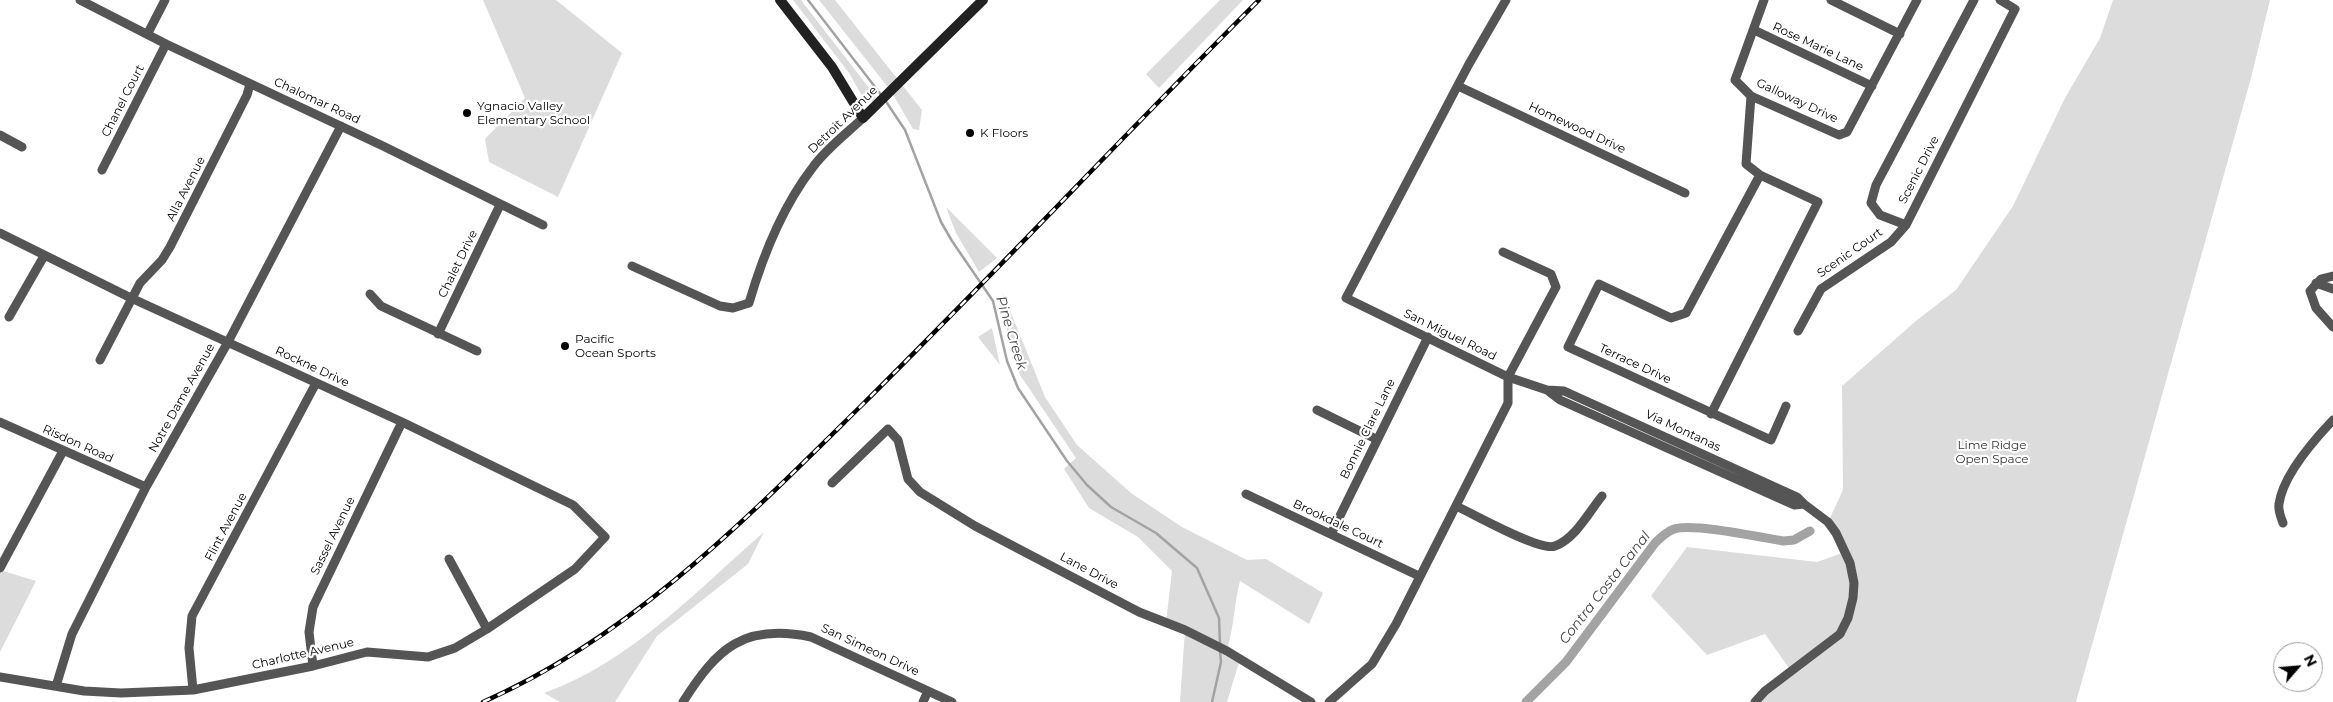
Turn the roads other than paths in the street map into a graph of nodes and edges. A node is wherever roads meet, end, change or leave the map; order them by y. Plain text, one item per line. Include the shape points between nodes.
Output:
1 (80, 0) edge
2 (165, 0) edge
3 (780, 0) edge
4 (983, 0) edge
5 (1506, 0) edge
6 (1764, 0) edge
7 (1831, 0) edge
8 (1917, 0) edge
9 (1974, 0) edge
10 (2000, 0) edge
11 (1847, 3) edge
12 (1754, 30) junction
13 (148, 33) junction
14 (1900, 34) junction
15 (166, 44) junction
16 (250, 84) junction
17 (1458, 86) junction
18 (1872, 86) junction
19 (1751, 96) junction
20 (863, 118) junction
21 (341, 126) junction
22 (0, 134) edge
23 (22, 146) dead end
24 (102, 170) dead end
25 (1760, 175) junction
26 (1686, 193) dead end
27 (500, 205) junction
28 (1906, 224) junction
29 (543, 225) dead end
30 (0, 233) edge
31 (1503, 252) dead end
32 (44, 256) junction
33 (632, 266) dead end
34 (2333, 276) edge
35 (2316, 283) junction
36 (2333, 289) edge
37 (370, 294) dead end
38 (131, 298) junction
39 (9, 317) dead end
40 (2333, 327) edge
41 (1798, 331) dead end
42 (438, 334) junction
43 (1428, 336) junction
44 (228, 342) junction
45 (478, 351) dead end
46 (100, 360) dead end
47 (1508, 377) junction
48 (316, 383) junction
49 (1786, 406) dead end
50 (1317, 410) dead end
51 (1710, 414) junction
52 (2333, 420) edge
53 (0, 422) edge
54 (402, 422) junction
55 (1376, 439) junction
56 (63, 451) junction
57 (832, 483) dead end
58 (146, 487) junction
59 (1246, 494) dead end
60 (1602, 496) dead end
61 (1456, 506) junction
62 (2283, 523) dead end
63 (1331, 534) junction
64 (605, 537) joint
65 (449, 560) dead end
66 (0, 568) edge
67 (1418, 576) junction
68 (487, 629) junction
69 (313, 666) junction
70 (0, 677) edge
71 (56, 686) junction
72 (193, 690) junction
73 (928, 691) junction
74 (683, 702) edge
75 (922, 702) edge
76 (952, 702) edge
77 (1312, 702) edge
78 (1329, 702) edge
79 (1755, 702) edge

1 - 13 street, Chalomar Road
2 - 13 street
3 - 20 street via 832,67
4 - 20 street, Detroit Avenue
5 - 17 street, San Miguel Road
6 - 12 street, Galloway Drive
7 - 11 street
8 - 14 street, Galloway Drive
9 - 28 street, Scenic Drive via 1876,185 1871,203 1880,215
10 - 28 street, Scenic Drive via 2015,9
11 - 14 street
12 - 18 street, Rose Marie Lane
12 - 19 street, Galloway Drive via 1735,80
13 - 15 street, Chalomar Road
14 - 18 street, Galloway Drive
15 - 16 street, Chalomar Road
15 - 24 street, Chanel Court
16 - 21 street, Chalomar Road
16 - 38 street, Alla Avenue via 170,247
17 - 26 street, Homewood Drive
17 - 43 street, San Miguel Road via 1346,298
18 - 19 street, Galloway Drive via 1847,132 1839,135
19 - 25 street via 1746,164
20 - 33 street, Detroit Avenue via 813,166 787,206 749,303 733,308 720,306
21 - 27 street, Chalomar Road
21 - 44 street, Notre Dame Avenue
22 - 23 street
25 - 51 street via 1818,202
25 - 51 street, Terrace Drive via 1686,313 1671,318 1599,284 1568,347
27 - 29 street, Chalomar Road
27 - 42 street, Chalet Drive
28 - 41 street, Scenic Court via 1891,242 1822,289
30 - 32 street, Rockne Drive
31 - 47 street via 1551,274 1556,287
32 - 38 street, Rockne Drive
32 - 39 street
34 - 35 street
35 - 36 street
35 - 40 street via 2310,291 2316,308
37 - 42 street via 381,306
38 - 44 street, Rockne Drive
38 - 46 street, Alla Avenue
42 - 45 street
43 - 47 street, San Miguel Road
43 - 55 street, Bonnie Clare Lane
44 - 48 street, Rockne Drive
44 - 58 street, Notre Dame Avenue
47 - 61 street via 1508,403
47 - 79 street, Via Montanas via 1547,390 1560,400 1794,505 1804,504 1836,532 1850,563 1854,583 1848,618 1840,634
48 - 54 street, Rockne Drive
48 - 72 street, Flint Avenue via 192,616 188,648
49 - 51 street via 1771,440
50 - 55 street
52 - 62 street via 2318,435 2287,479 2279,506
53 - 56 street, Risdon Road
54 - 64 street, Rockne Drive via 573,505
54 - 69 street, Sassel Avenue via 313,606 309,632
55 - 63 street, Bonnie Clare Lane
56 - 58 street, Risdon Road
56 - 66 street
57 - 77 street, Lane Drive via 888,429 898,440 908,479 920,492 976,526 1122,603 1227,651
58 - 71 street, Notre Dame Avenue via 72,634
59 - 63 street, Brookdale Court
60 - 61 street via 1568,538 1553,547 1538,546
61 - 67 street
63 - 67 street, Brookdale Court
64 - 68 street, Charlotte Avenue via 575,569
65 - 68 street
67 - 78 street via 1396,624 1372,664
68 - 69 street, Charlotte Avenue via 454,648 428,657 367,652
69 - 72 street, Charlotte Avenue
70 - 71 street, Charlotte Avenue
71 - 72 street, Charlotte Avenue via 121,693
73 - 74 street, San Simeon Drive via 811,637 790,632 768,633 744,640 719,654
73 - 75 street
73 - 76 street, San Simeon Drive

